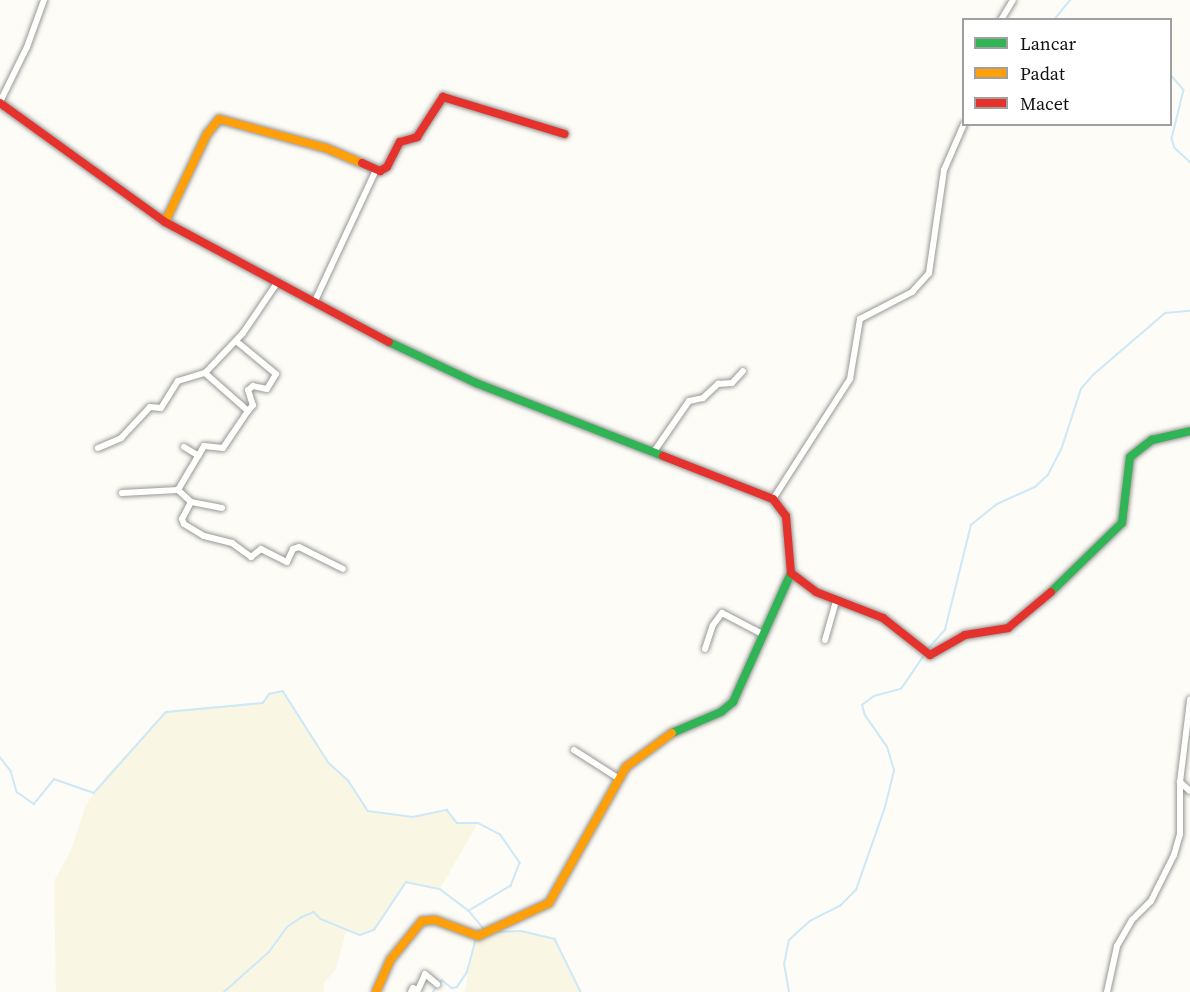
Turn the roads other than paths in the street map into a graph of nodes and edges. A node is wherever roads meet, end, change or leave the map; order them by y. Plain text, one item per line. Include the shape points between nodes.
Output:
1 (44, 0) edge
2 (1013, 0) edge
3 (1002, 18) edge
4 (0, 103) edge
5 (963, 126) edge
6 (566, 134) dead end
7 (376, 170) junction
8 (165, 222) junction
9 (277, 283) junction
10 (314, 303) junction
11 (236, 341) junction
12 (743, 371) dead end
13 (205, 372) junction
14 (248, 411) junction
15 (1190, 431) edge
16 (183, 447) dead end
17 (98, 448) dead end
18 (653, 453) junction
19 (199, 456) junction
20 (178, 490) junction
21 (122, 493) dead end
22 (773, 500) junction
23 (191, 502) junction
24 (222, 508) dead end
25 (343, 569) dead end
26 (791, 573) junction
27 (836, 601) junction
28 (764, 635) junction
29 (825, 640) dead end
30 (705, 649) dead end
31 (1190, 700) edge
32 (574, 750) dead end
33 (618, 778) junction
34 (1180, 782) junction
35 (1190, 791) edge
36 (437, 984) dead end
37 (378, 991) edge
38 (411, 992) edge
39 (1107, 992) edge

1 - 4 street
2 - 3 street
4 - 8 street
5 - 22 street via 944,170 929,273 912,291 860,319 850,379
6 - 7 street via 443,97 415,140 400,142 387,168
7 - 8 street via 326,148 219,119 207,134
7 - 10 street
8 - 9 street
9 - 10 street
9 - 11 street
10 - 18 street via 476,383
11 - 13 street
11 - 14 street via 276,374 267,389 253,386 248,390 254,405
12 - 18 street via 732,383 718,384 703,398 689,401
13 - 14 street
13 - 17 street via 178,381 161,408 150,407 121,438
14 - 19 street via 224,448 205,445
15 - 27 street via 1152,440 1130,457 1125,510 1117,532 1036,607 1003,631 965,635 936,654 925,651 883,618
16 - 19 street
18 - 22 street
19 - 20 street
20 - 21 street
20 - 23 street
22 - 26 street via 786,516
23 - 24 street
23 - 25 street via 184,524 204,536 232,543 251,557 261,549 287,562 293,549 299,547
26 - 27 street
26 - 28 street
27 - 29 street
28 - 30 street via 720,613
28 - 33 street via 733,702 721,712 660,738 638,754
31 - 34 street
32 - 33 street
33 - 37 street via 549,903 493,932 476,936 435,920 422,921 391,959
34 - 35 street
34 - 39 street via 1180,834 1174,855 1151,901 1132,920 1117,946
36 - 38 street via 426,974 418,990 413,988

